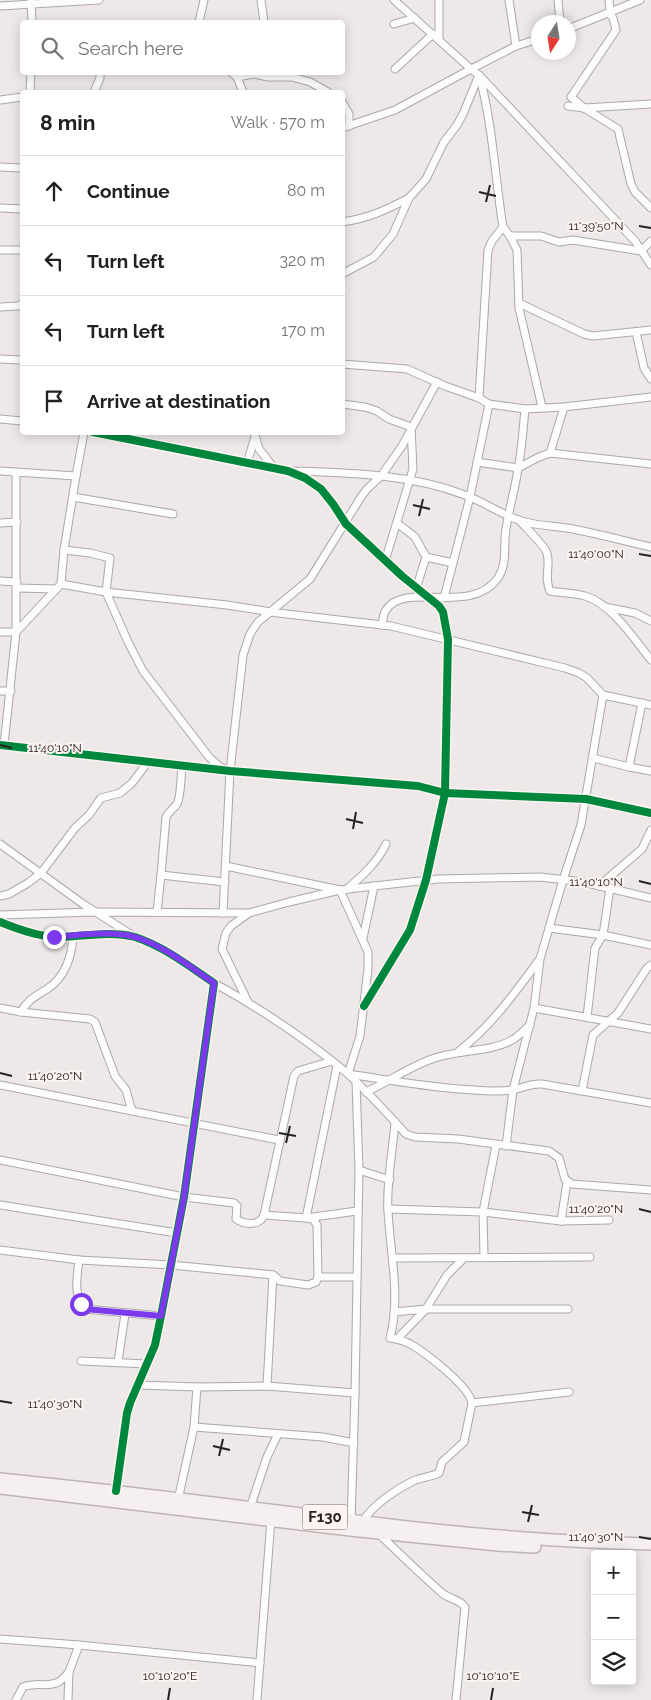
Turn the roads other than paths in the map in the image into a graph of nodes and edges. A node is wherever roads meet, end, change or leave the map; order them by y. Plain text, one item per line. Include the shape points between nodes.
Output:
1 (99, 0) edge
2 (204, 0) edge
3 (261, 0) edge
4 (394, 0) edge
5 (439, 0) edge
6 (509, 0) edge
7 (558, 0) edge
8 (609, 0) edge
9 (640, 0) edge
10 (31, 2) edge
11 (0, 6) edge
12 (609, 12) junction
13 (559, 15) edge
14 (415, 18) junction
15 (32, 20) edge
16 (199, 20) edge
17 (264, 20) edge
18 (394, 24) dead end
19 (576, 26) edge
20 (433, 34) junction
21 (439, 40) junction
22 (531, 42) edge
23 (516, 46) junction
24 (395, 69) dead end
25 (472, 69) junction
26 (31, 75) edge
27 (100, 75) edge
28 (236, 75) edge
29 (259, 75) edge
30 (479, 75) junction
31 (30, 90) edge
32 (95, 90) edge
33 (241, 90) edge
34 (324, 90) edge
35 (20, 97) edge
36 (0, 100) edge
37 (651, 104) edge
38 (568, 106) dead end
39 (345, 107) edge
40 (584, 108) junction
41 (346, 127) edge
42 (0, 168) edge
43 (20, 168) edge
44 (409, 198) junction
45 (0, 208) edge
46 (651, 208) edge
47 (20, 209) edge
48 (345, 222) edge
49 (503, 227) junction
50 (510, 236) junction
51 (651, 240) edge
52 (634, 241) junction
53 (0, 250) edge
54 (20, 250) edge
55 (641, 252) junction
56 (651, 265) edge
57 (345, 272) edge
58 (519, 303) junction
59 (20, 305) edge
60 (0, 307) edge
61 (651, 330) edge
62 (636, 332) junction
63 (0, 359) edge
64 (20, 360) edge
65 (345, 364) edge
66 (651, 380) edge
67 (437, 382) junction
68 (651, 397) edge
69 (479, 398) junction
70 (345, 404) edge
71 (489, 404) junction
72 (542, 407) junction
73 (564, 407) junction
74 (525, 408) junction
75 (0, 419) edge
76 (20, 420) edge
77 (411, 427) junction
78 (83, 435) edge
79 (108, 435) edge
80 (255, 435) edge
81 (550, 453) junction
82 (477, 462) junction
83 (247, 463) junction
84 (651, 464) edge
85 (274, 468) junction
86 (518, 468) junction
87 (0, 471) edge
88 (288, 471) junction
89 (16, 472) junction
90 (76, 476) junction
91 (381, 476) junction
92 (410, 480) junction
93 (73, 497) junction
94 (470, 497) junction
95 (174, 514) dead end
96 (509, 517) junction
97 (519, 520) junction
98 (17, 522) junction
99 (0, 523) edge
100 (397, 523) junction
101 (346, 524) junction
102 (651, 547) edge
103 (64, 550) junction
104 (426, 557) junction
105 (385, 561) junction
106 (453, 563) junction
107 (0, 581) edge
108 (17, 585) junction
109 (58, 587) junction
110 (416, 589) junction
111 (106, 592) junction
112 (429, 597) junction
113 (444, 598) junction
114 (605, 607) junction
115 (271, 612) junction
116 (651, 621) edge
117 (382, 625) junction
118 (0, 632) edge
119 (16, 632) junction
120 (448, 639) junction
121 (651, 660) edge
122 (0, 691) edge
123 (11, 691) junction
124 (603, 695) junction
125 (642, 703) junction
126 (651, 705) edge
127 (1, 745) edge
128 (593, 758) junction
129 (148, 762) junction
130 (182, 766) junction
131 (629, 767) junction
132 (651, 771) edge
133 (230, 772) junction
134 (445, 793) junction
135 (586, 799) junction
136 (651, 813) edge
137 (651, 830) edge
138 (0, 844) edge
139 (386, 844) dead end
140 (226, 866) junction
141 (41, 873) junction
142 (161, 876) junction
143 (426, 880) junction
144 (563, 880) junction
145 (225, 882) junction
146 (374, 886) junction
147 (599, 886) junction
148 (610, 888) junction
149 (343, 890) junction
150 (0, 896) edge
151 (651, 898) edge
152 (94, 912) junction
153 (157, 912) junction
154 (223, 913) junction
155 (249, 913) junction
156 (0, 915) edge
157 (0, 922) edge
158 (549, 928) junction
159 (602, 935) junction
160 (73, 936) junction
161 (134, 937) junction
162 (363, 939) junction
163 (651, 945) edge
164 (540, 959) junction
165 (651, 965) edge
166 (214, 983) junction
167 (248, 1002) junction
168 (364, 1006) junction
169 (0, 1008) edge
170 (534, 1008) junction
171 (22, 1012) junction
172 (587, 1017) junction
173 (609, 1021) junction
174 (530, 1025) junction
175 (651, 1029) edge
176 (459, 1052) junction
177 (334, 1064) junction
178 (348, 1074) junction
179 (392, 1080) junction
180 (356, 1082) junction
181 (0, 1085) edge
182 (513, 1090) junction
183 (582, 1091) junction
184 (366, 1092) junction
185 (651, 1103) edge
186 (132, 1111) junction
187 (395, 1122) junction
188 (195, 1124) junction
189 (279, 1140) junction
190 (496, 1145) junction
191 (506, 1146) junction
192 (0, 1160) edge
193 (359, 1170) junction
194 (390, 1180) junction
195 (567, 1182) junction
196 (651, 1190) edge
197 (184, 1197) junction
198 (0, 1205) edge
199 (388, 1209) junction
200 (357, 1211) junction
201 (483, 1212) junction
202 (264, 1215) junction
203 (306, 1218) junction
204 (609, 1220) dead end
205 (561, 1221) junction
206 (177, 1234) junction
207 (0, 1250) edge
208 (590, 1256) dead end
209 (484, 1257) junction
210 (393, 1258) junction
211 (464, 1258) junction
212 (79, 1260) junction
213 (171, 1265) junction
214 (273, 1276) junction
215 (318, 1277) junction
216 (356, 1277) junction
217 (426, 1309) junction
218 (568, 1309) dead end
219 (394, 1312) junction
220 (125, 1314) junction
221 (161, 1316) junction
222 (396, 1339) junction
223 (81, 1361) dead end
224 (118, 1362) junction
225 (147, 1364) junction
226 (139, 1385) junction
227 (267, 1386) junction
228 (197, 1387) junction
229 (570, 1392) dead end
230 (355, 1393) junction
231 (472, 1403) junction
232 (194, 1427) junction
233 (278, 1434) junction
234 (354, 1443) junction
235 (0, 1479) edge
236 (0, 1488) edge
237 (116, 1491) junction
238 (178, 1500) junction
239 (250, 1508) junction
240 (271, 1520) junction
241 (354, 1524) junction
242 (379, 1533) junction
243 (651, 1544) edge
244 (651, 1551) edge
245 (0, 1639) edge
246 (79, 1645) junction
247 (260, 1663) junction
248 (69, 1672) junction
249 (16, 1700) edge
250 (68, 1700) edge
251 (257, 1700) edge
252 (456, 1700) edge

1 - 10 street
2 - 16 street
3 - 17 street
4 - 14 street
5 - 21 street
6 - 23 street
7 - 13 street
8 - 12 street
9 - 12 street
10 - 11 street
10 - 15 street
12 - 19 street
12 - 40 street via 616,30 571,98
14 - 18 street
14 - 20 street
20 - 21 street
20 - 24 street
21 - 25 street
22 - 23 street
23 - 25 street
25 - 30 street
25 - 41 street via 402,107
26 - 31 street
27 - 32 street
28 - 33 street
29 - 34 street via 292,77
30 - 44 street via 457,125 444,142 426,179
30 - 49 street via 490,126
30 - 52 street
35 - 36 street
37 - 40 street
38 - 40 street
39 - 41 street via 349,114
40 - 46 street via 618,128 631,184
42 - 43 street
44 - 48 street via 384,211
44 - 57 street via 384,246 374,257
45 - 47 street
49 - 50 street
49 - 69 street via 488,250
50 - 55 street via 541,236 559,242 573,240
50 - 58 street via 517,250
51 - 52 street
51 - 55 street
52 - 55 street
53 - 54 street
55 - 56 street
58 - 62 street via 584,334 600,336
58 - 72 street
59 - 60 street
61 - 62 street
62 - 66 street via 644,368
63 - 64 street
65 - 67 street via 407,369
67 - 69 street
67 - 77 street
68 - 73 street
69 - 71 street
70 - 77 street via 377,411
71 - 74 street
71 - 82 street
72 - 73 street
72 - 74 street
73 - 81 street
74 - 86 street
75 - 76 street
77 - 91 street
77 - 92 street
78 - 90 street
79 - 83 street
80 - 83 street
80 - 85 street via 259,449
81 - 84 street
81 - 86 street
82 - 86 street
82 - 94 street
83 - 85 street
85 - 88 street
86 - 96 street
87 - 89 street
88 - 91 street
88 - 101 street via 305,478 320,490
89 - 90 street
89 - 98 street
90 - 93 street
91 - 92 street
91 - 101 street via 364,493
92 - 94 street
92 - 100 street
93 - 95 street
93 - 103 street
94 - 96 street
94 - 106 street
96 - 97 street
96 - 113 street via 505,556 498,578 473,596
97 - 102 street
97 - 114 street via 546,551 546,583 550,591 586,596
98 - 99 street
98 - 108 street
100 - 104 street via 414,537
100 - 105 street
101 - 105 street
101 - 115 street via 310,580
103 - 109 street
103 - 111 street via 110,558
104 - 106 street
104 - 110 street
105 - 110 street
106 - 113 street
107 - 108 street
108 - 109 street
108 - 119 street
109 - 111 street
109 - 119 street
110 - 112 street
111 - 115 street
111 - 133 street via 143,672 209,757
112 - 113 street
112 - 117 street via 404,598 390,605
112 - 120 street via 443,612
114 - 116 street via 635,613
114 - 121 street
115 - 117 street
115 - 133 street via 250,634 243,655
117 - 120 street
118 - 119 street
119 - 123 street
120 - 124 street via 579,673
120 - 134 street
122 - 123 street
123 - 127 street
124 - 125 street
124 - 128 street
125 - 126 street
125 - 131 street
127 - 129 street
128 - 131 street
128 - 135 street
129 - 130 street
129 - 141 street via 126,788 101,798
130 - 133 street
130 - 142 street via 178,800 166,817
131 - 132 street
133 - 134 street via 418,786
133 - 140 street
134 - 135 street
134 - 143 street
135 - 136 street
135 - 144 street
137 - 147 street via 642,849
138 - 141 street
139 - 149 street via 365,874
140 - 145 street
140 - 149 street
141 - 150 street
141 - 152 street
142 - 145 street
142 - 153 street
143 - 144 street via 540,877
143 - 146 street
143 - 168 street via 410,930
144 - 147 street
144 - 158 street
145 - 154 street
146 - 149 street
146 - 162 street
147 - 148 street
148 - 151 street
148 - 159 street
149 - 155 street
149 - 162 street
152 - 153 street
152 - 156 street
152 - 161 street
153 - 154 street
154 - 155 street
155 - 167 street via 231,926 222,948
157 - 160 street via 42,935
158 - 159 street
158 - 164 street
159 - 163 street
159 - 172 street via 595,948
160 - 161 street via 106,934
160 - 171 street via 64,972 57,982 32,997
161 - 166 street via 168,951
162 - 168 street via 368,952
164 - 170 street
164 - 176 street via 485,1029
165 - 173 street
166 - 167 street
166 - 188 street
167 - 177 street
168 - 178 street via 360,1036
169 - 171 street
170 - 172 street
170 - 174 street
171 - 186 street via 95,1022 115,1076 126,1090
172 - 173 street
173 - 175 street
173 - 183 street via 593,1035
174 - 176 street via 503,1044
174 - 182 street
176 - 179 street via 432,1059
177 - 178 street
177 - 189 street via 298,1071 294,1076
177 - 203 street
178 - 179 street
178 - 180 street
179 - 182 street via 474,1090
179 - 184 street
180 - 184 street
180 - 193 street
181 - 186 street
182 - 183 street via 532,1083
182 - 191 street
183 - 185 street
184 - 187 street
186 - 188 street
187 - 190 street via 406,1134 415,1137
187 - 194 street
188 - 189 street
188 - 197 street
189 - 202 street
190 - 191 street
190 - 201 street
191 - 195 street via 549,1151 559,1158
192 - 197 street
193 - 194 street
193 - 200 street
194 - 199 street
195 - 196 street
195 - 205 street
197 - 202 street via 234,1204 237,1206 236,1219 240,1222 256,1224
197 - 206 street
198 - 206 street
199 - 201 street
199 - 210 street
200 - 203 street
200 - 216 street
201 - 205 street
201 - 209 street
202 - 203 street
203 - 215 street via 317,1224
204 - 205 street
206 - 213 street
207 - 212 street
208 - 209 street
209 - 211 street
210 - 211 street
210 - 219 street
211 - 217 street via 447,1275
212 - 213 street
212 - 220 street via 77,1293 85,1309
213 - 214 street
213 - 221 street
214 - 215 street via 280,1281 308,1285 316,1282
214 - 227 street
215 - 216 street
216 - 230 street
217 - 218 street
217 - 219 street
217 - 222 street
219 - 222 street via 390,1338
220 - 221 street
220 - 224 street
221 - 225 street
222 - 231 street via 410,1344 434,1361 462,1385
223 - 224 street
224 - 225 street
225 - 226 street
226 - 228 street
226 - 237 street via 127,1413
227 - 228 street
227 - 230 street
228 - 232 street
229 - 231 street
230 - 234 street
231 - 241 street via 464,1442 442,1462 439,1473 398,1490
232 - 233 street
232 - 238 street
233 - 234 street via 334,1438
233 - 239 street
234 - 241 street
235 - 237 main road, F130
236 - 240 main road, F130
237 - 238 main road, F130
238 - 239 main road, F130
239 - 241 main road, F130
240 - 241 main road, F130
240 - 247 street
241 - 242 main road, F130
241 - 243 main road, F130 via 498,1537
242 - 244 main road, F130 via 498,1545
242 - 252 street via 445,1595 462,1602 465,1607
245 - 246 street
246 - 247 street
246 - 248 street
247 - 251 street
248 - 249 street via 58,1683 23,1687
248 - 250 street

